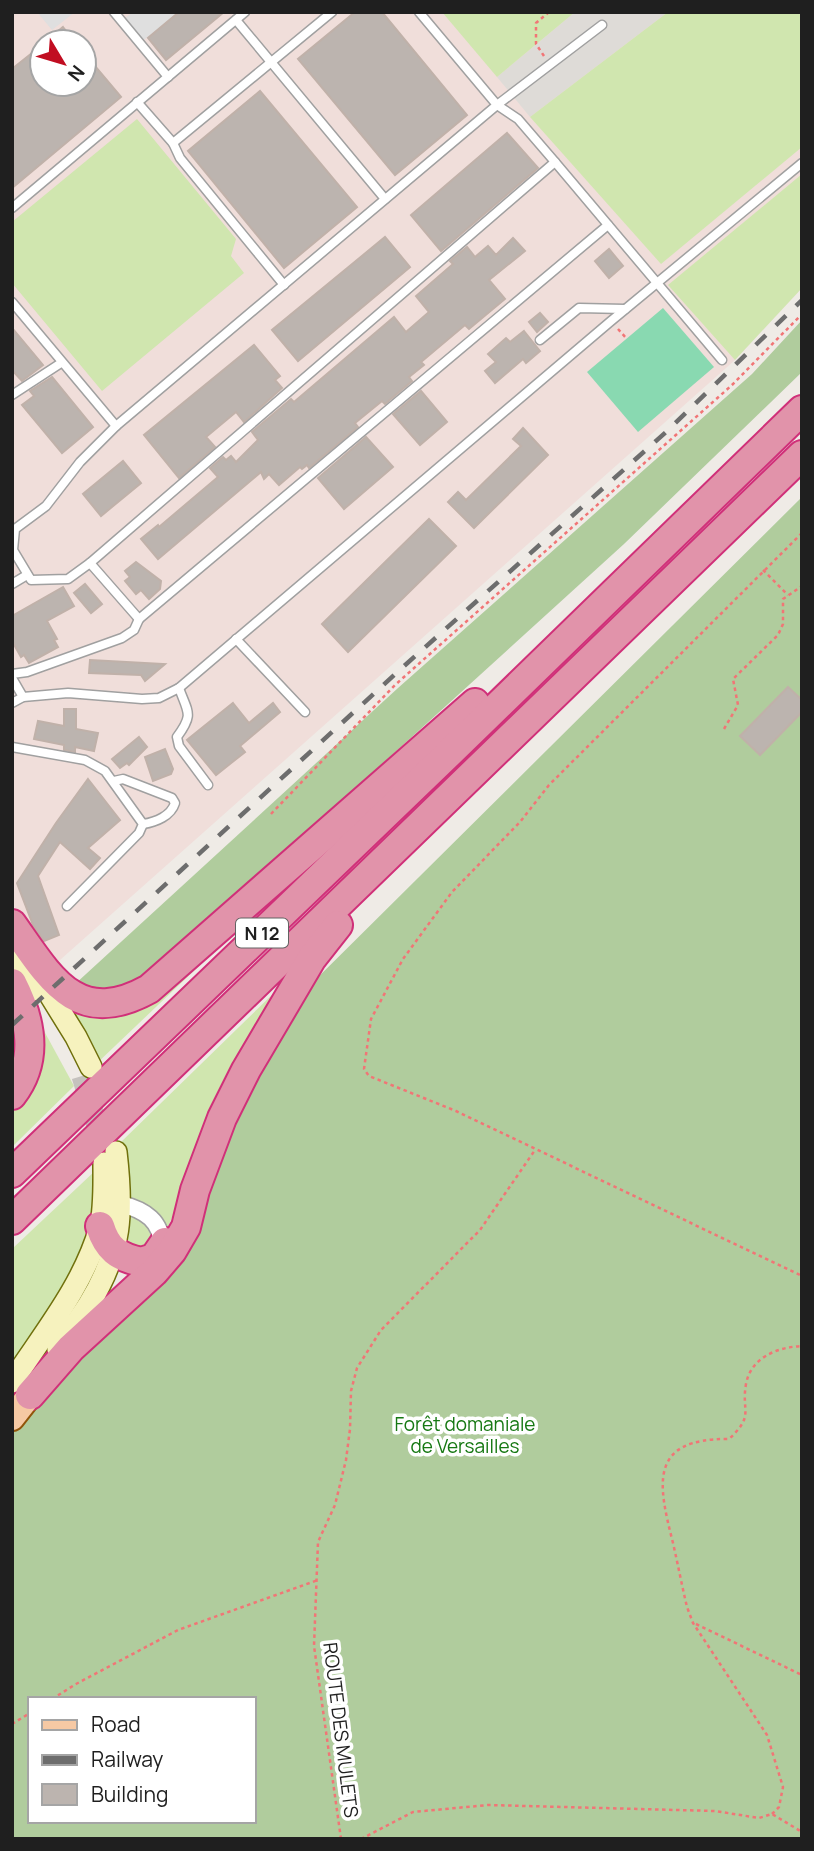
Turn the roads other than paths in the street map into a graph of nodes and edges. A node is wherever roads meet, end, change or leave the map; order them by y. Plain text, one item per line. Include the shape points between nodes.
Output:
1 (114, 12) edge
2 (245, 12) edge
3 (332, 12) edge
4 (419, 13) edge
5 (236, 20) junction
6 (601, 25) dead end
7 (271, 63) junction
8 (168, 77) junction
9 (137, 102) junction
10 (497, 105) junction
11 (173, 143) junction
12 (555, 162) junction
13 (802, 163) edge
14 (385, 199) junction
15 (12, 208) edge
16 (608, 225) junction
17 (657, 282) junction
18 (284, 285) junction
19 (12, 302) edge
20 (625, 309) junction
21 (540, 340) dead end
22 (722, 360) dead end
23 (61, 363) junction
24 (12, 395) edge
25 (802, 410) edge
26 (116, 426) junction
27 (802, 455) edge
28 (90, 563) junction
29 (27, 575) junction
30 (12, 584) edge
31 (139, 619) junction
32 (236, 639) junction
33 (12, 676) edge
34 (178, 688) junction
35 (512, 692) junction
36 (23, 697) junction
37 (12, 703) edge
38 (305, 712) dead end
39 (12, 747) edge
40 (114, 781) junction
41 (208, 785) dead end
42 (143, 824) junction
43 (356, 887) junction
44 (67, 906) dead end
45 (12, 924) edge
46 (12, 935) edge
47 (12, 957) edge
48 (12, 983) edge
49 (12, 1095) edge
50 (12, 1173) edge
51 (195, 1190) junction
52 (121, 1204) junction
53 (12, 1220) edge
54 (100, 1226) junction
55 (162, 1247) junction
56 (114, 1252) junction
57 (18, 1393) edge
58 (12, 1418) edge

1 - 8 lane
2 - 5 lane
3 - 7 lane
4 - 10 lane
5 - 7 lane
5 - 8 lane
6 - 10 lane
7 - 11 lane
7 - 14 lane
8 - 9 lane
9 - 11 lane
9 - 15 lane
10 - 12 lane via 518,119
10 - 14 lane
11 - 18 lane via 180,158
12 - 16 lane
12 - 28 lane
13 - 17 lane
14 - 18 lane
16 - 17 lane
16 - 31 lane
17 - 20 lane
17 - 22 lane
18 - 26 lane
19 - 23 lane
20 - 21 lane via 579,308
20 - 32 lane
23 - 24 lane
23 - 26 lane
25 - 35 highway, N 12
26 - 29 lane via 46,506 15,529 13,550
27 - 43 highway, N 12
28 - 29 lane via 68,579 31,580
28 - 31 lane
29 - 30 lane
31 - 33 lane via 134,630 122,638
32 - 34 lane
32 - 38 lane
33 - 36 lane
34 - 36 lane via 159,698 142,699 68,693
34 - 41 lane via 189,714 177,737 179,746
35 - 45 highway via 480,699 149,989 128,1000 107,1005 74,996 41,965
35 - 50 highway, N 12
36 - 37 lane
39 - 40 lane via 85,760
40 - 42 lane
40 - 42 lane via 123,779 172,798 175,803 169,814
42 - 44 lane
43 - 51 highway via 344,918 312,958 246,1070
43 - 53 highway, N 12
46 - 47 main road via 76,1037 87,1072
48 - 49 highway via 30,1037 22,1083
51 - 55 highway
51 - 57 highway via 186,1227 173,1251
52 - 54 main road via 110,1158
52 - 55 street via 152,1218 162,1233
52 - 56 main road
54 - 56 highway
54 - 57 main road via 70,1296
55 - 56 highway via 154,1258 141,1262
56 - 57 main road via 88,1305
57 - 58 main road

